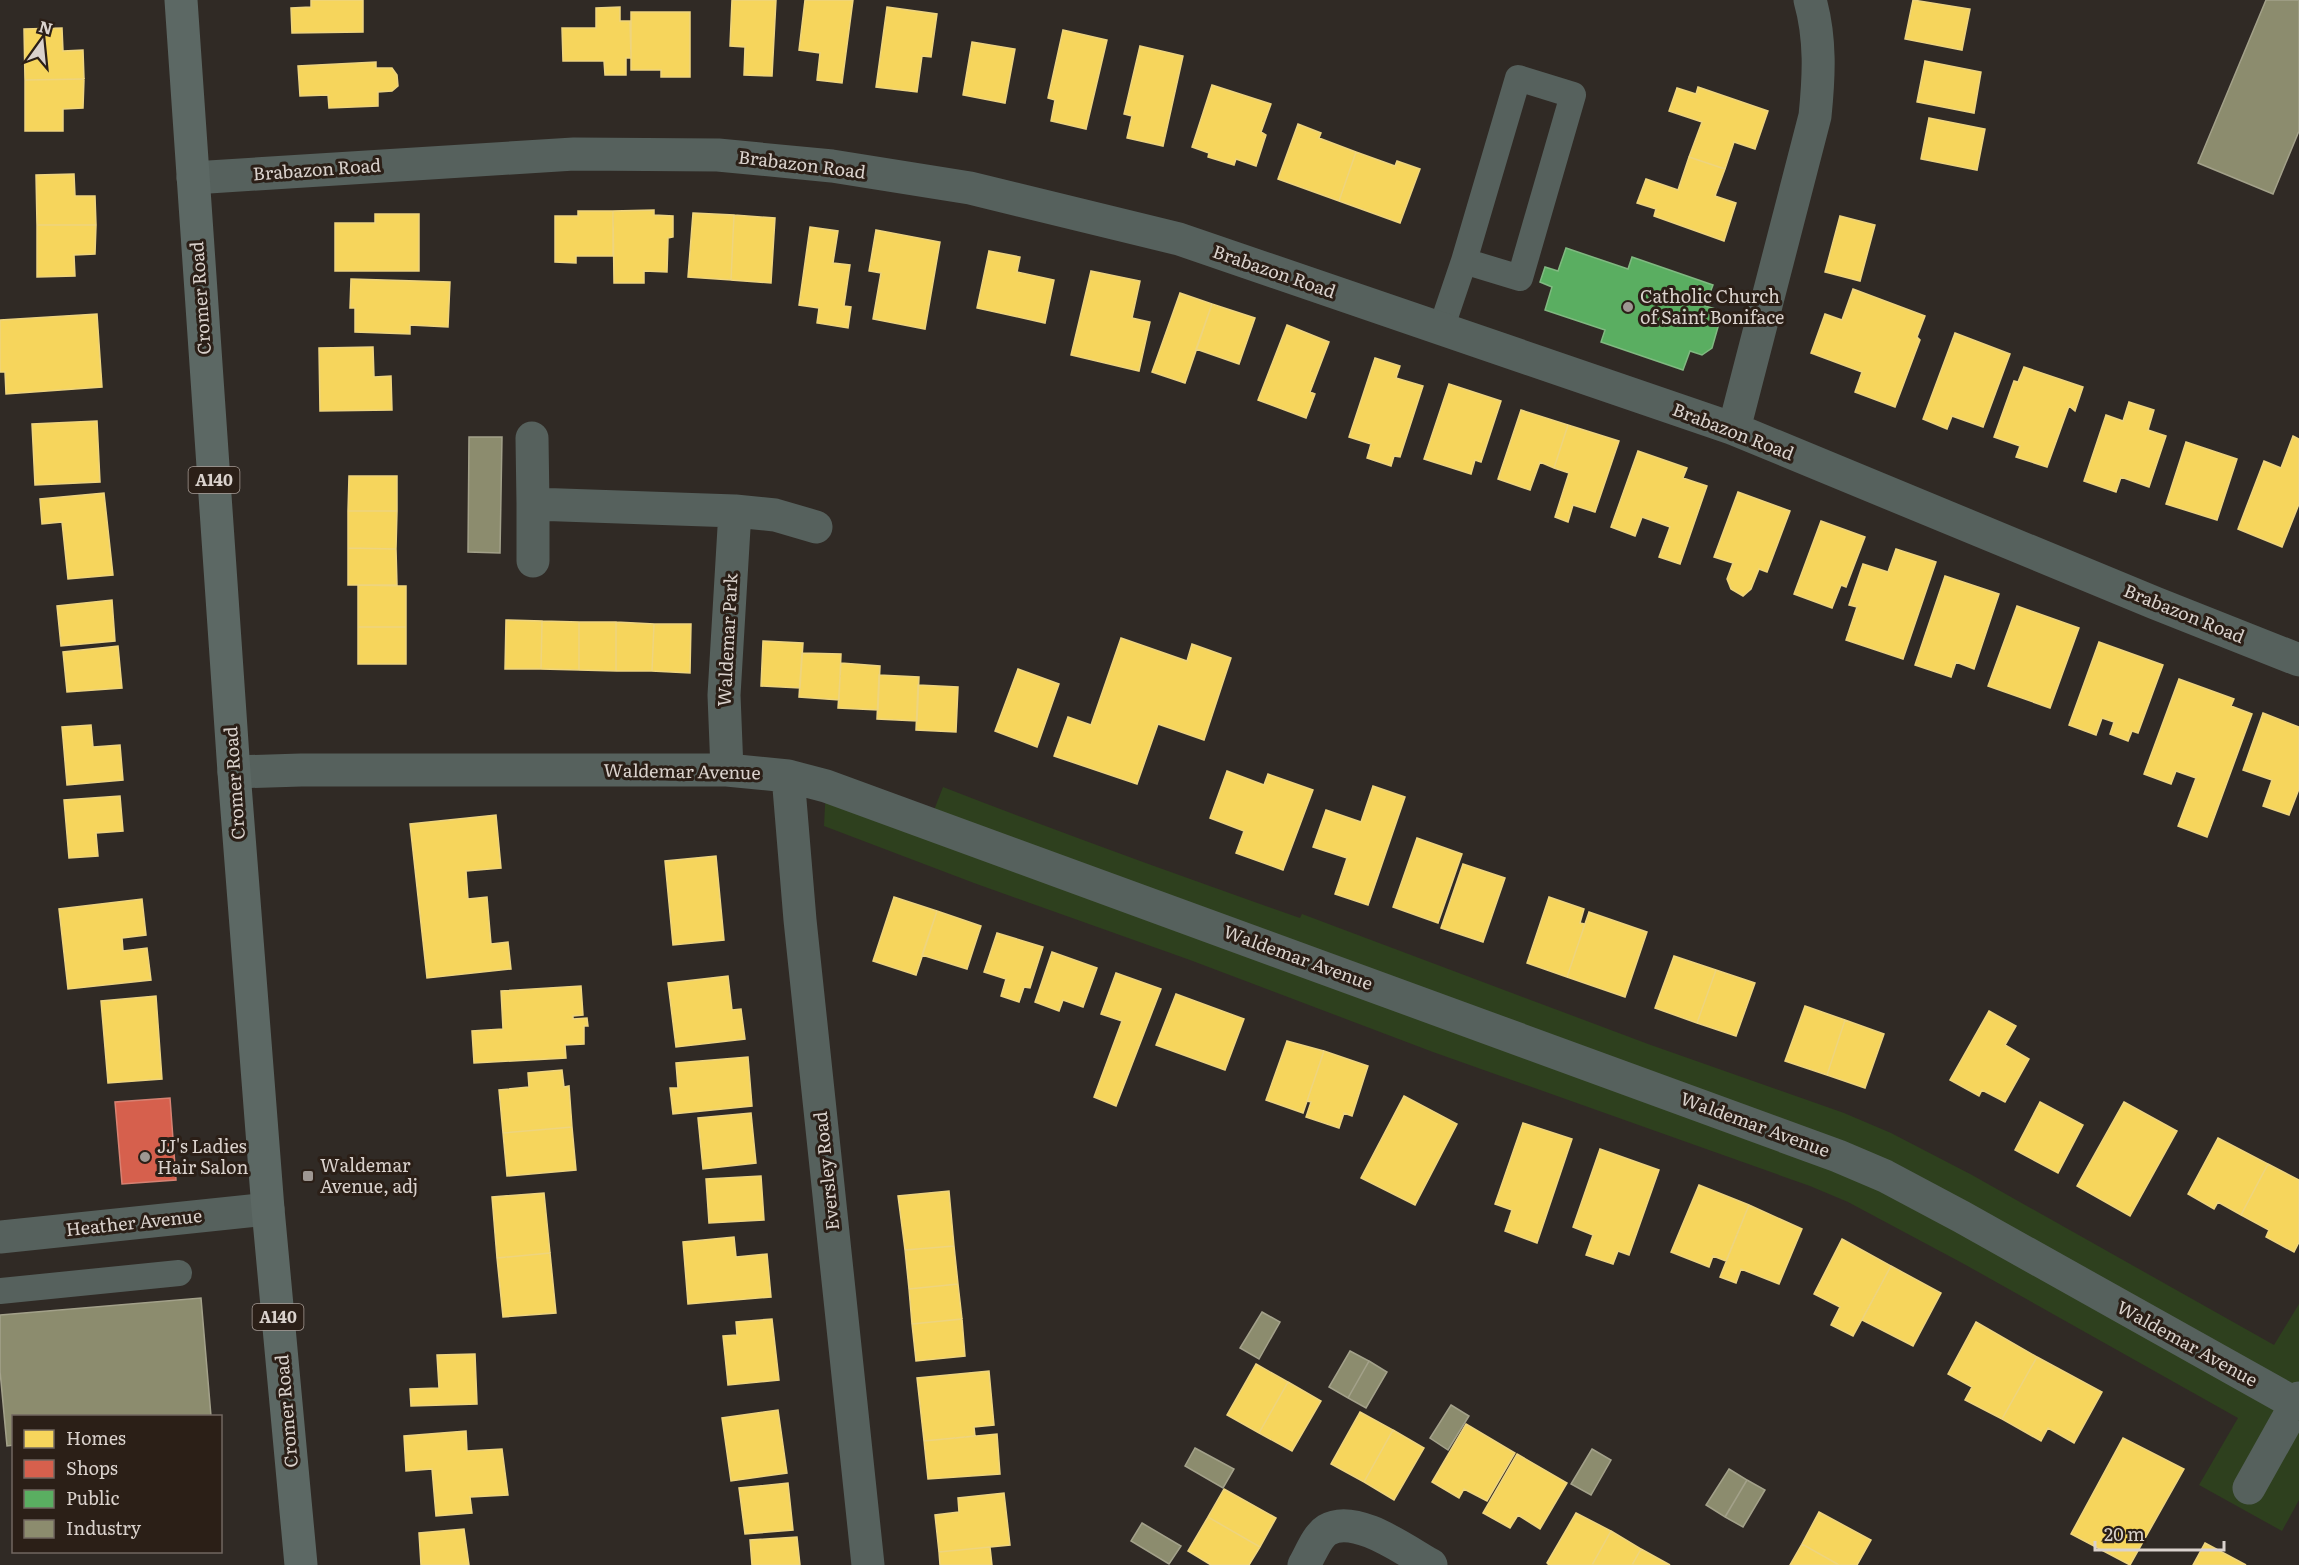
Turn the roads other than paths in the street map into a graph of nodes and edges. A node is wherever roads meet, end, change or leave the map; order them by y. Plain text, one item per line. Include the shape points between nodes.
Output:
1 (181, 0) edge
2 (1810, 0) edge
3 (193, 178) junction
4 (1464, 261) junction
5 (1441, 329) junction
6 (1734, 429) junction
7 (532, 438) dead end
8 (533, 504) junction
9 (735, 511) junction
10 (816, 527) dead end
11 (533, 561) dead end
12 (2299, 660) edge
13 (727, 770) junction
14 (234, 772) junction
15 (788, 776) junction
16 (268, 1209) junction
17 (0, 1237) edge
18 (179, 1273) dead end
19 (0, 1292) edge
20 (2297, 1401) edge
21 (2248, 1488) dead end
22 (301, 1565) edge
23 (868, 1565) edge
24 (1304, 1565) edge
25 (1431, 1565) edge

1 - 3 highway, Cromer Road / A140
2 - 6 street via 1820,70 1815,116
3 - 5 street, Brabazon Road via 574,154 718,155 832,166 970,188 1179,239
3 - 14 highway, Cromer Road / A140
4 - 4 lane via 1518,78 1573,95 1520,278
4 - 5 lane
5 - 6 street, Brabazon Road
6 - 12 street, Brabazon Road
7 - 8 street
8 - 9 street
8 - 11 street
9 - 10 street via 775,515
9 - 13 street, Waldemar Park via 724,695
13 - 14 street, Waldemar Avenue
13 - 15 street, Waldemar Avenue
14 - 16 highway, Cromer Road / A140
15 - 20 street, Waldemar Avenue via 826,786 1838,1156 1885,1176
15 - 23 street, Eversley Road
16 - 17 street, Heather Avenue
16 - 22 highway, Cromer Road / A140
18 - 19 lane
20 - 21 street, Waldemar Avenue
24 - 25 street via 1325,1531 1339,1525 1354,1525 1382,1537

